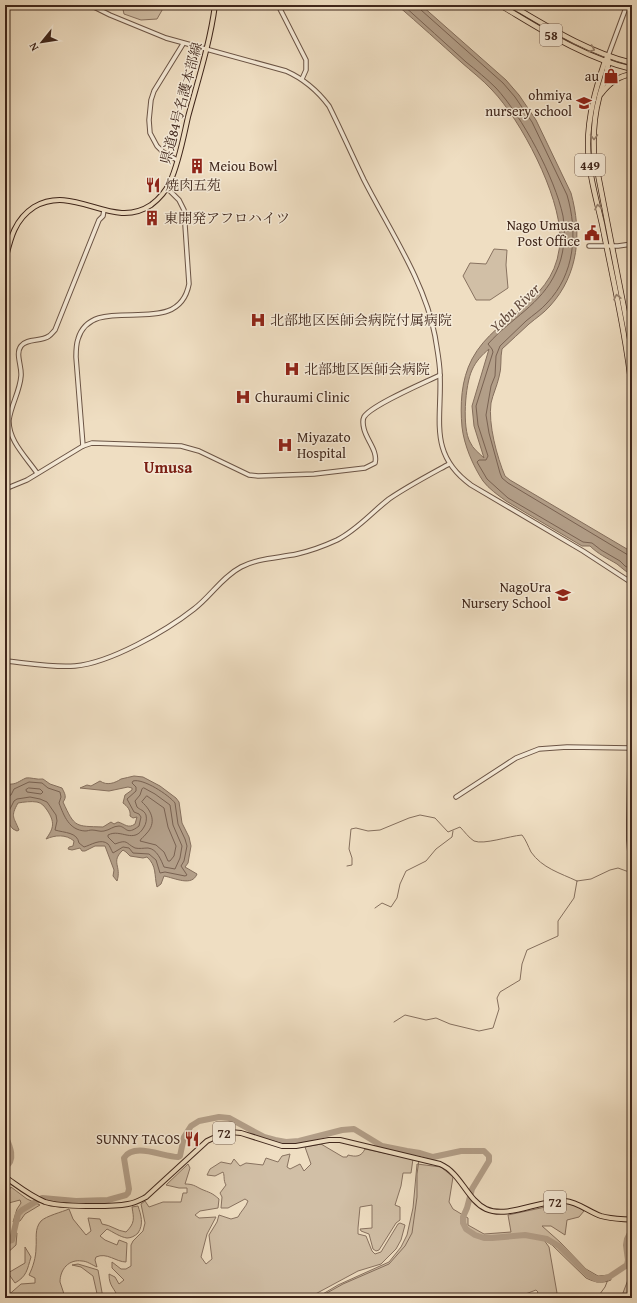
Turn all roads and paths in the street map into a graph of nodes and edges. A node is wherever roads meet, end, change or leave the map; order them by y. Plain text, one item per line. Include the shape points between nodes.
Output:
1 (90, 5) edge
2 (215, 5) edge
3 (278, 5) edge
4 (500, 5) edge
5 (511, 5) edge
6 (627, 5) edge
7 (183, 44) junction
8 (206, 50) junction
9 (608, 56) junction
10 (607, 62) junction
11 (632, 63) edge
12 (632, 69) edge
13 (632, 74) edge
14 (302, 79) junction
15 (599, 98) junction
16 (177, 160) junction
17 (167, 188) junction
18 (104, 210) junction
19 (632, 244) edge
20 (589, 246) dead end
21 (606, 246) junction
22 (612, 246) junction
23 (5, 262) edge
24 (632, 349) edge
25 (440, 375) junction
26 (632, 391) edge
27 (83, 446) junction
28 (449, 464) junction
29 (37, 473) junction
30 (5, 489) edge
31 (632, 583) edge
32 (632, 636) edge
33 (5, 661) edge
34 (631, 748) edge
35 (456, 797) dead end
36 (632, 881) edge
37 (5, 1177) edge
38 (631, 1220) edge

1 - 7 street via 144,30
2 - 8 main road, 県道84号名護本部線
3 - 14 street via 306,60 306,70
4 - 10 highway, 58 via 565,43
5 -> 9 highway, 58 via 566,37
6 - 9 street
7 - 8 street
7 - 16 street via 151,100 150,133 157,146
8 - 14 street via 273,66
8 - 16 main road, 県道84号名護本部線
9 - 10 highway, 449
9 - 11 highway, 58
10 - 12 highway, 58
10 - 15 highway, 449
21 -> 10 highway, 449 via 588,145 592,104
13 - 15 highway via 610,83
14 - 25 street via 329,106 418,282 435,334
15 -> 22 highway, 449 via 594,125 594,154
16 - 17 main road, 県道84号名護本部線
17 - 18 main road, 県道84号名護本部線 via 145,209 124,214
17 - 27 street via 179,200 184,210 188,289 182,301 172,310 158,314 101,317 87,324 82,331 76,344 76,357
18 - 23 main road, 県道84号名護本部線 via 66,200 38,205 18,222 10,240
18 - 29 street via 55,330 43,339 24,343 18,354 20,383 9,420 10,430 14,442
19 - 22 street
20 - 21 street
21 - 22 street
26 -> 21 highway, 449 via 623,328
22 - 24 highway, 449
25 - 27 street via 367,413 363,423 364,430 377,458 375,463 365,468 314,474 258,476 181,446 92,443
25 - 28 street via 439,429
27 - 29 street
28 - 31 street via 471,485
28 - 33 street via 390,499 355,529 337,540 299,554 259,560 238,569 227,576 194,610 127,649 95,662 73,666
29 - 30 street
32 - 34 highway
34 - 35 street via 539,749 516,758
34 - 36 highway via 629,851
37 - 38 main road, 72 via 49,1203 127,1204 138,1201 152,1192 207,1141 226,1133 241,1133 282,1146 340,1140 440,1164 454,1173 486,1209 500,1212 565,1201 601,1216

